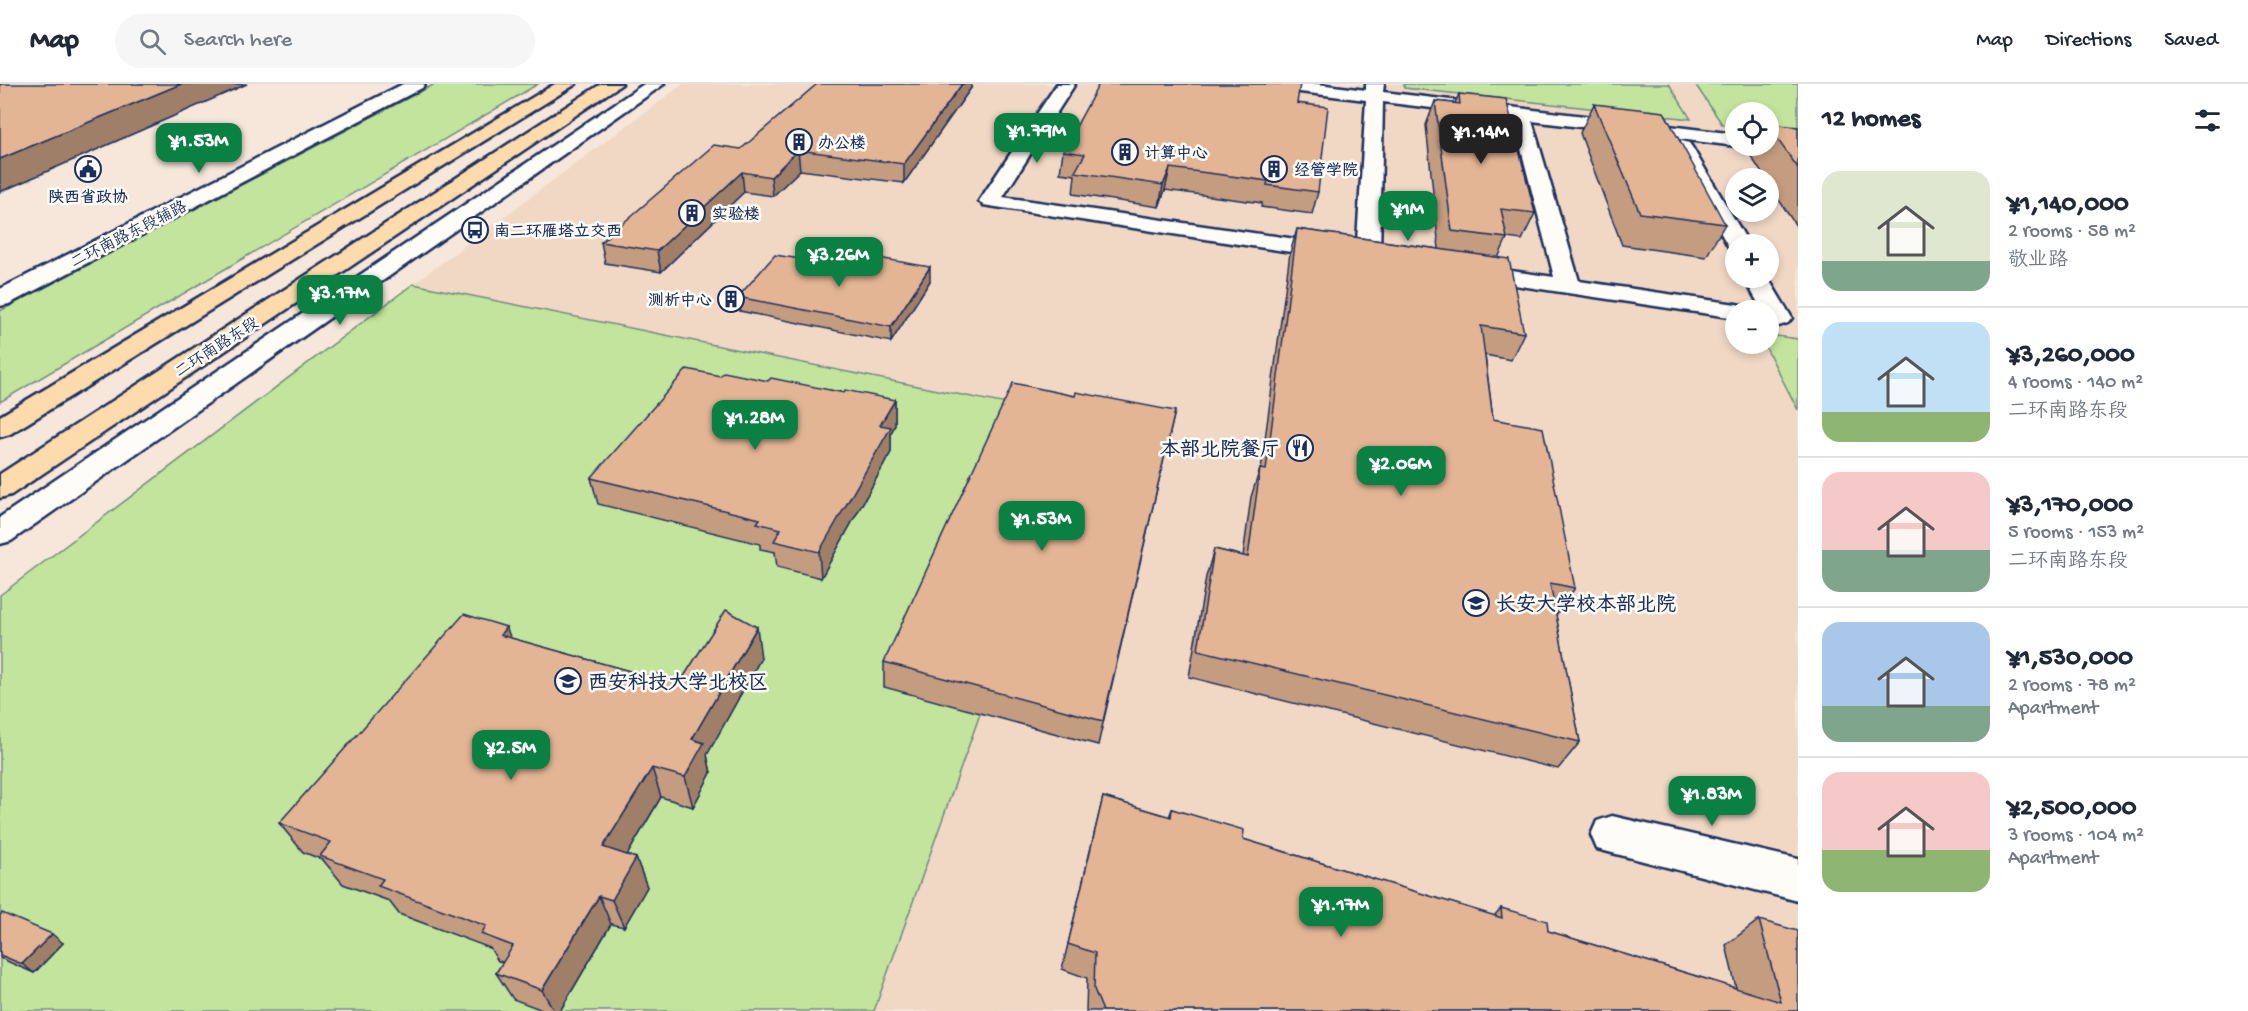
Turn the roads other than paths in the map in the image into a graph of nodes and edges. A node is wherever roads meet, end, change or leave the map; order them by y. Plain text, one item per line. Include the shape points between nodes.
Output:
1 (416, 84) edge
2 (567, 84) edge
3 (613, 84) edge
4 (655, 84) edge
5 (1066, 84) edge
6 (1275, 84) edge
7 (1375, 90) edge
8 (1521, 113) junction
9 (1674, 132) junction
10 (1725, 139) edge
11 (1732, 234) edge
12 (1368, 257) junction
13 (1391, 260) edge
14 (1450, 269) edge
15 (1568, 286) junction
16 (1762, 288) edge
17 (0, 299) edge
18 (1725, 309) edge
19 (1782, 318) edge
20 (0, 428) edge
21 (0, 488) edge
22 (0, 533) edge
23 (1612, 834) dead end
24 (1798, 880) edge

1 - 17 street, 二环南路东段辅路
2 - 20 highway
3 - 21 highway, 二环南路东段
4 - 22 street
5 - 12 street via 990,201
6 - 7 street
7 - 8 street
7 - 12 street
8 - 9 street
8 - 15 street
9 - 10 street
9 - 11 street
12 - 13 street
14 - 15 street
15 - 18 street
16 - 19 street
23 - 24 street

